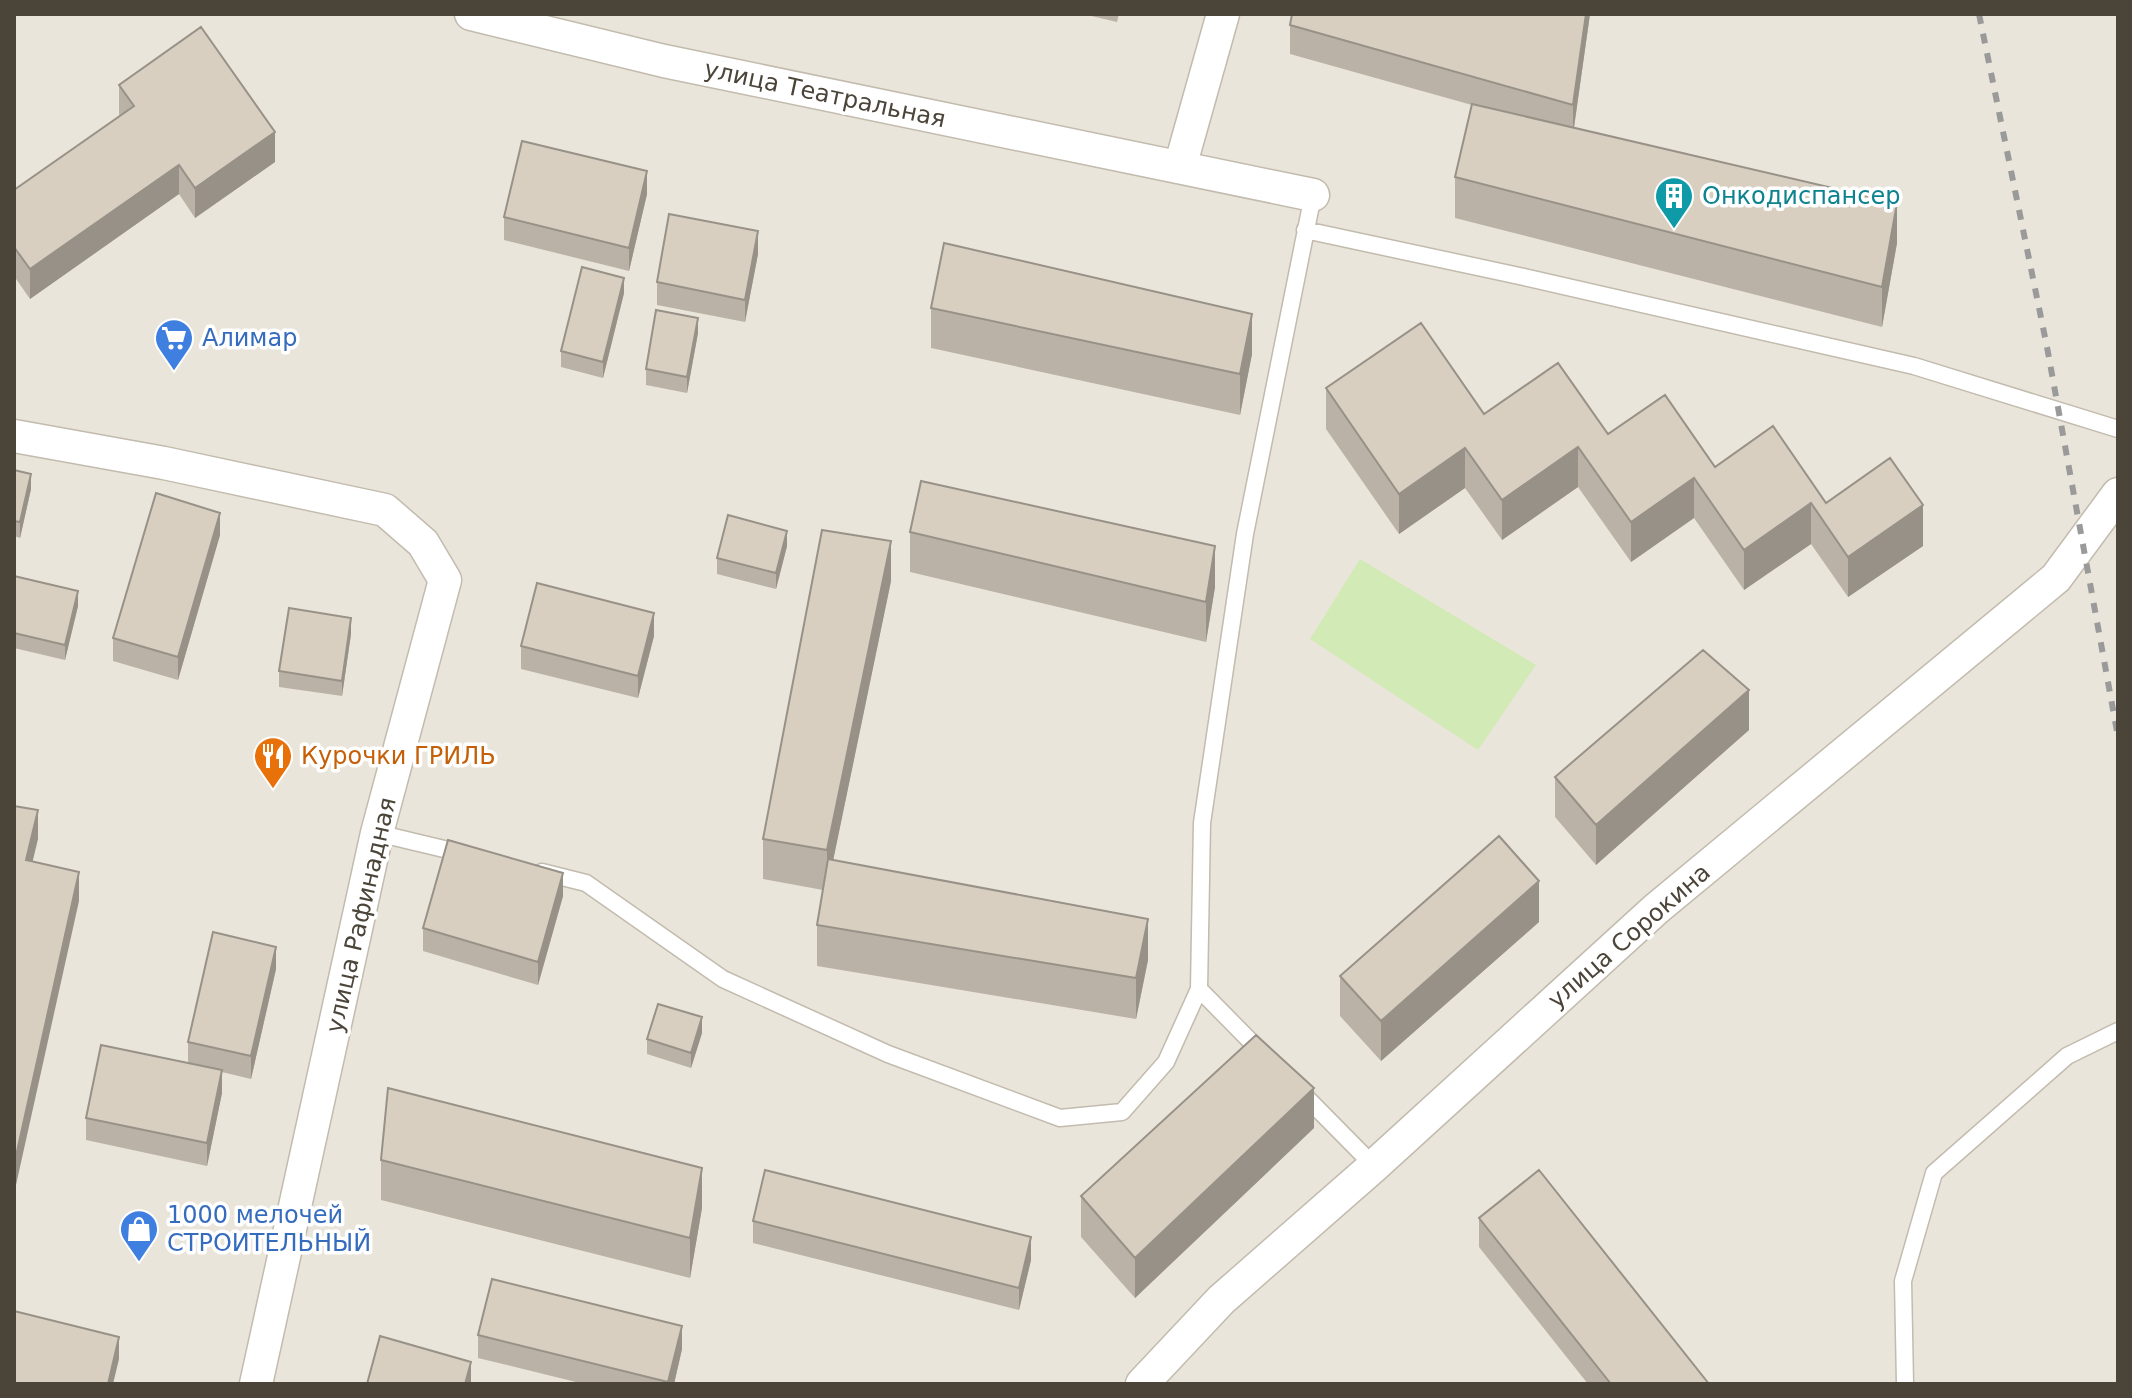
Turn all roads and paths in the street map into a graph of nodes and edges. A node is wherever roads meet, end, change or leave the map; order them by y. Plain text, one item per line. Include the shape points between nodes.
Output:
1 (471, 14) edge
2 (1223, 14) edge
3 (1180, 167) junction
4 (1313, 195) joint
5 (1305, 230) junction
6 (2118, 429) edge
7 (14, 436) edge
8 (2118, 494) edge
9 (377, 833) junction
10 (482, 858) edge
11 (526, 868) edge
12 (1199, 989) junction
13 (2118, 1031) edge
14 (1374, 1166) junction
15 (256, 1384) edge
16 (1142, 1384) edge
17 (1905, 1384) edge

1 - 3 street, улица Театральная via 664,61
2 - 3 street
3 - 4 street, улица Театральная
4 - 5 lane
5 - 6 lane via 1914,366
5 - 12 lane via 1245,534 1202,823
7 - 9 street, улица Рафинадная via 385,510 423,543 445,580
8 - 14 street, улица Сорокина via 2056,578 1656,909
9 - 10 lane
9 - 15 street, улица Рафинадная
11 - 12 lane via 586,883 723,979 888,1054 1060,1118 1122,1112 1166,1062
12 - 14 lane
13 - 17 lane via 2067,1056 1934,1173 1903,1281
14 - 16 street, улица Сорокина via 1221,1300

